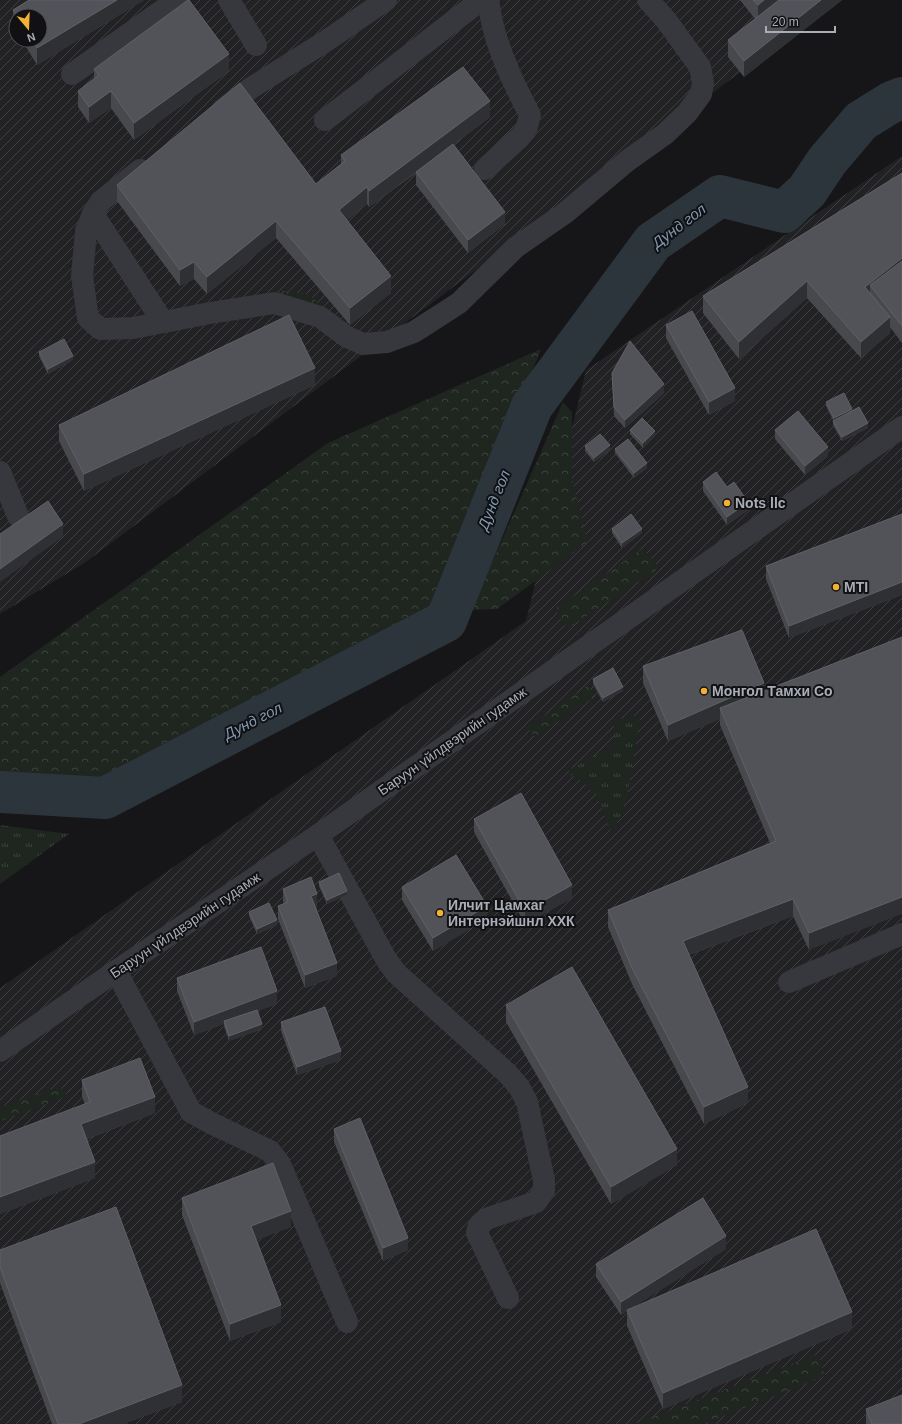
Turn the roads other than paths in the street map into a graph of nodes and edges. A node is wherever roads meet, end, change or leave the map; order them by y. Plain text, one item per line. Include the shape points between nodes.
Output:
1 (177, 0) edge
2 (229, 0) edge
3 (386, 0) edge
4 (481, 0) edge
5 (488, 0) edge
6 (648, 0) edge
7 (256, 45) dead end
8 (72, 74) dead end
9 (325, 120) dead end
10 (207, 121) edge
11 (156, 158) edge
12 (484, 169) dead end
13 (93, 214) junction
14 (163, 322) junction
15 (902, 427) edge
16 (0, 472) edge
17 (18, 516) dead end
18 (318, 835) junction
19 (902, 934) edge
20 (116, 971) junction
21 (789, 982) dead end
22 (0, 1051) edge
23 (508, 1298) dead end
24 (347, 1322) dead end

1 - 8 street
2 - 7 street
3 - 10 street via 252,88
4 - 9 street
5 - 12 street via 502,54 530,115 523,134
6 - 14 street via 700,67 703,83 701,94 687,113 665,134 627,160 565,213 516,248 459,303 414,332 381,343 363,344 347,337 320,317 275,303
11 - 13 street via 101,201
13 - 14 street
13 - 14 street via 86,232 82,276 88,318 100,328 133,328
15 - 18 street, Баруун үйлдвэрийн гудамж
16 - 17 street
18 - 20 street, Баруун үйлдвэрийн гудамж
18 - 23 street via 396,973 508,1074 527,1102 544,1180 544,1191 536,1202 486,1219 479,1225 476,1234
19 - 21 street
20 - 22 street, Баруун үйлдвэрийн гудамж
20 - 24 street via 190,1112 270,1151 280,1164

